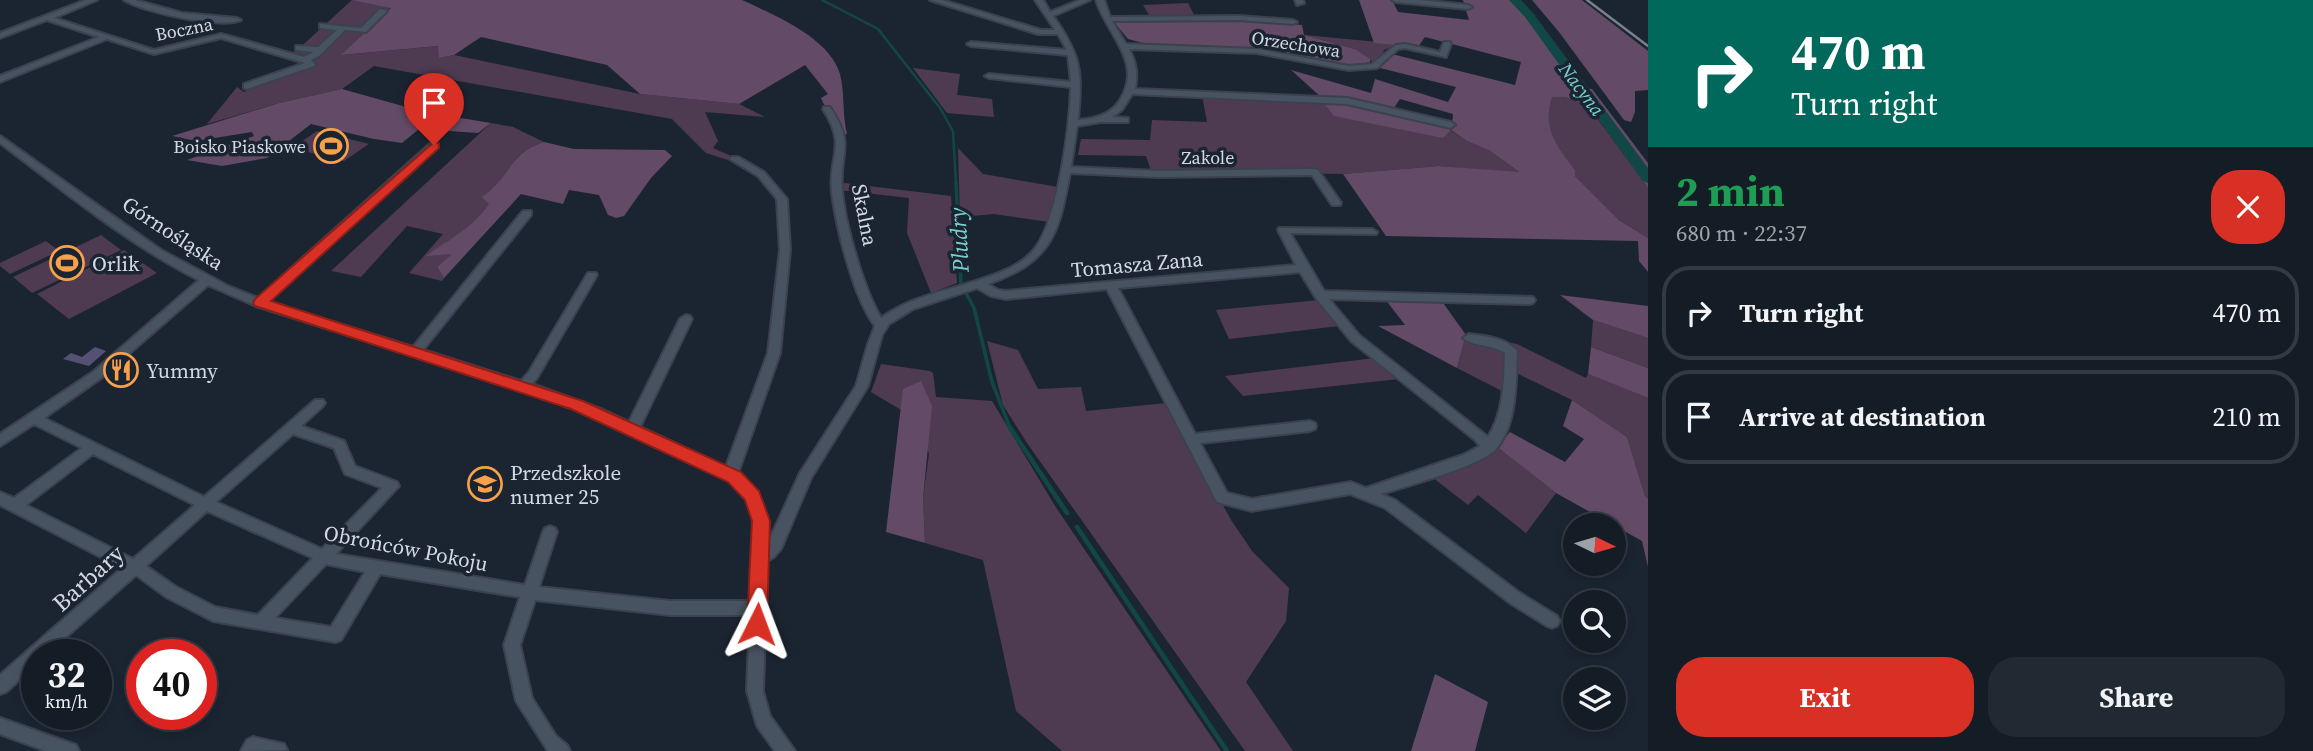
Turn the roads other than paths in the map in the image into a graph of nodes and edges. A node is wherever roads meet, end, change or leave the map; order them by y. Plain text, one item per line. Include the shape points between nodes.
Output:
1 (93, 0) edge
2 (128, 0) edge
3 (934, 0) edge
4 (1040, 0) edge
5 (1086, 0) edge
6 (1100, 0) edge
7 (1396, 0) edge
8 (1468, 8) dead end
9 (383, 11) dead end
10 (1049, 15) junction
11 (48, 18) junction
12 (1109, 19) junction
13 (237, 20) dead end
14 (1293, 22) dead end
15 (323, 26) dead end
16 (342, 29) junction
17 (1059, 32) junction
18 (0, 36) edge
19 (106, 37) junction
20 (971, 44) dead end
21 (1447, 44) dead end
22 (1124, 46) junction
23 (299, 48) dead end
24 (320, 50) junction
25 (1071, 53) junction
26 (305, 60) junction
27 (989, 76) dead end
28 (0, 79) edge
29 (1075, 85) junction
30 (247, 86) dead end
31 (1132, 91) junction
32 (827, 109) dead end
33 (1102, 120) junction
34 (1125, 120) dead end
35 (1075, 123) junction
36 (1451, 125) dead end
37 (0, 139) edge
38 (434, 145) dead end
39 (735, 159) dead end
40 (1064, 170) junction
41 (1336, 203) dead end
42 (527, 213) dead end
43 (1372, 232) dead end
44 (1302, 268) junction
45 (592, 275) dead end
46 (205, 281) junction
47 (976, 285) junction
48 (1111, 286) junction
49 (959, 291) joint
50 (1321, 295) junction
51 (1529, 300) dead end
52 (260, 303) junction
53 (686, 318) dead end
54 (881, 326) junction
55 (1469, 338) dead end
56 (415, 352) junction
57 (523, 386) junction
58 (319, 404) dead end
59 (33, 418) junction
60 (1310, 426) dead end
61 (292, 428) junction
62 (632, 429) junction
63 (1191, 439) junction
64 (0, 441) edge
65 (1489, 447) junction
66 (92, 448) junction
67 (724, 472) junction
68 (1366, 494) junction
69 (0, 498) edge
70 (206, 504) junction
71 (15, 505) junction
72 (550, 532) dead end
73 (323, 557) junction
74 (761, 557) junction
75 (377, 566) junction
76 (135, 567) junction
77 (528, 593) junction
78 (758, 608) junction
79 (1552, 621) dead end
80 (260, 623) junction
81 (0, 686) edge
82 (0, 726) edge
83 (779, 748) edge
84 (278, 750) edge
85 (70, 751) edge
86 (250, 751) edge
87 (561, 751) edge

1 - 11 street
2 - 13 street via 179,16
3 - 17 street via 1041,32
4 - 10 street
5 - 10 street
6 - 12 street
7 - 8 street
9 - 16 street via 363,30
10 - 17 street
11 - 18 street
11 - 19 street, Boczna
12 - 14 street, Orzechowa
12 - 22 street
15 - 16 street
16 - 24 street
17 - 25 street
19 - 26 street, Boczna via 158,53 222,36
19 - 28 street
20 - 25 street
21 - 22 street, Orzechowa via 1443,55 1396,47 1374,66 1349,68 1257,51
22 - 31 street via 1135,74
23 - 24 street
24 - 26 street
25 - 29 street
26 - 30 street via 309,67
27 - 29 street
29 - 35 street
31 - 33 street via 1119,109
31 - 36 street via 1347,101
32 - 54 street, Skalna via 842,138 837,191 848,240 872,316
33 - 34 street
33 - 35 street
35 - 40 street
37 - 46 street, Górnośląska
38 - 52 street
39 - 67 street via 761,174 782,199 785,250 774,353 741,447
40 - 41 street, Zakole via 1315,172
40 - 47 street via 1042,246 1019,267
42 - 56 street
43 - 44 street via 1283,230
44 - 48 street, Tomasza Zana
44 - 50 street
45 - 57 street
46 - 52 street, Górnośląska
46 - 59 street via 116,360
47 - 48 street, Tomasza Zana via 1006,295
47 - 49 street
48 - 63 street
49 - 54 street via 901,311
50 - 51 street
50 - 65 street via 1355,338
52 - 56 street, Górnośląska
53 - 62 street
54 - 74 street via 860,389 803,479 776,545
55 - 65 street via 1511,351 1508,408 1501,432
56 - 57 street, Górnośląska
57 - 62 street, Górnośląska
58 - 61 street, Barbary
59 - 64 street
59 - 66 street, Obrońców Pokoju
60 - 63 street
61 - 70 street, Barbary
61 - 73 street via 339,445 350,470 392,486
62 - 67 street, Górnośląska
63 - 68 street via 1222,498 1252,505 1351,488
65 - 68 street via 1468,459
66 - 70 street, Obrońców Pokoju
66 - 71 street
67 - 74 street, Górnośląska via 745,486 756,502
68 - 79 street via 1390,504
69 - 71 street
70 - 73 street, Obrońców Pokoju
70 - 76 street, Barbary
71 - 76 street
72 - 77 street
73 - 75 street, Obrońców Pokoju
73 - 80 street
74 - 78 street, Górnośląska
75 - 77 street, Obrońców Pokoju
75 - 80 street via 335,635
76 - 80 street via 213,614
76 - 81 street, Barbary
77 - 78 street, Obrońców Pokoju via 670,608
77 - 87 street via 512,645 524,701
78 - 83 street, Górnośląska via 755,691 763,720
82 - 85 street
84 - 86 street via 253,746

